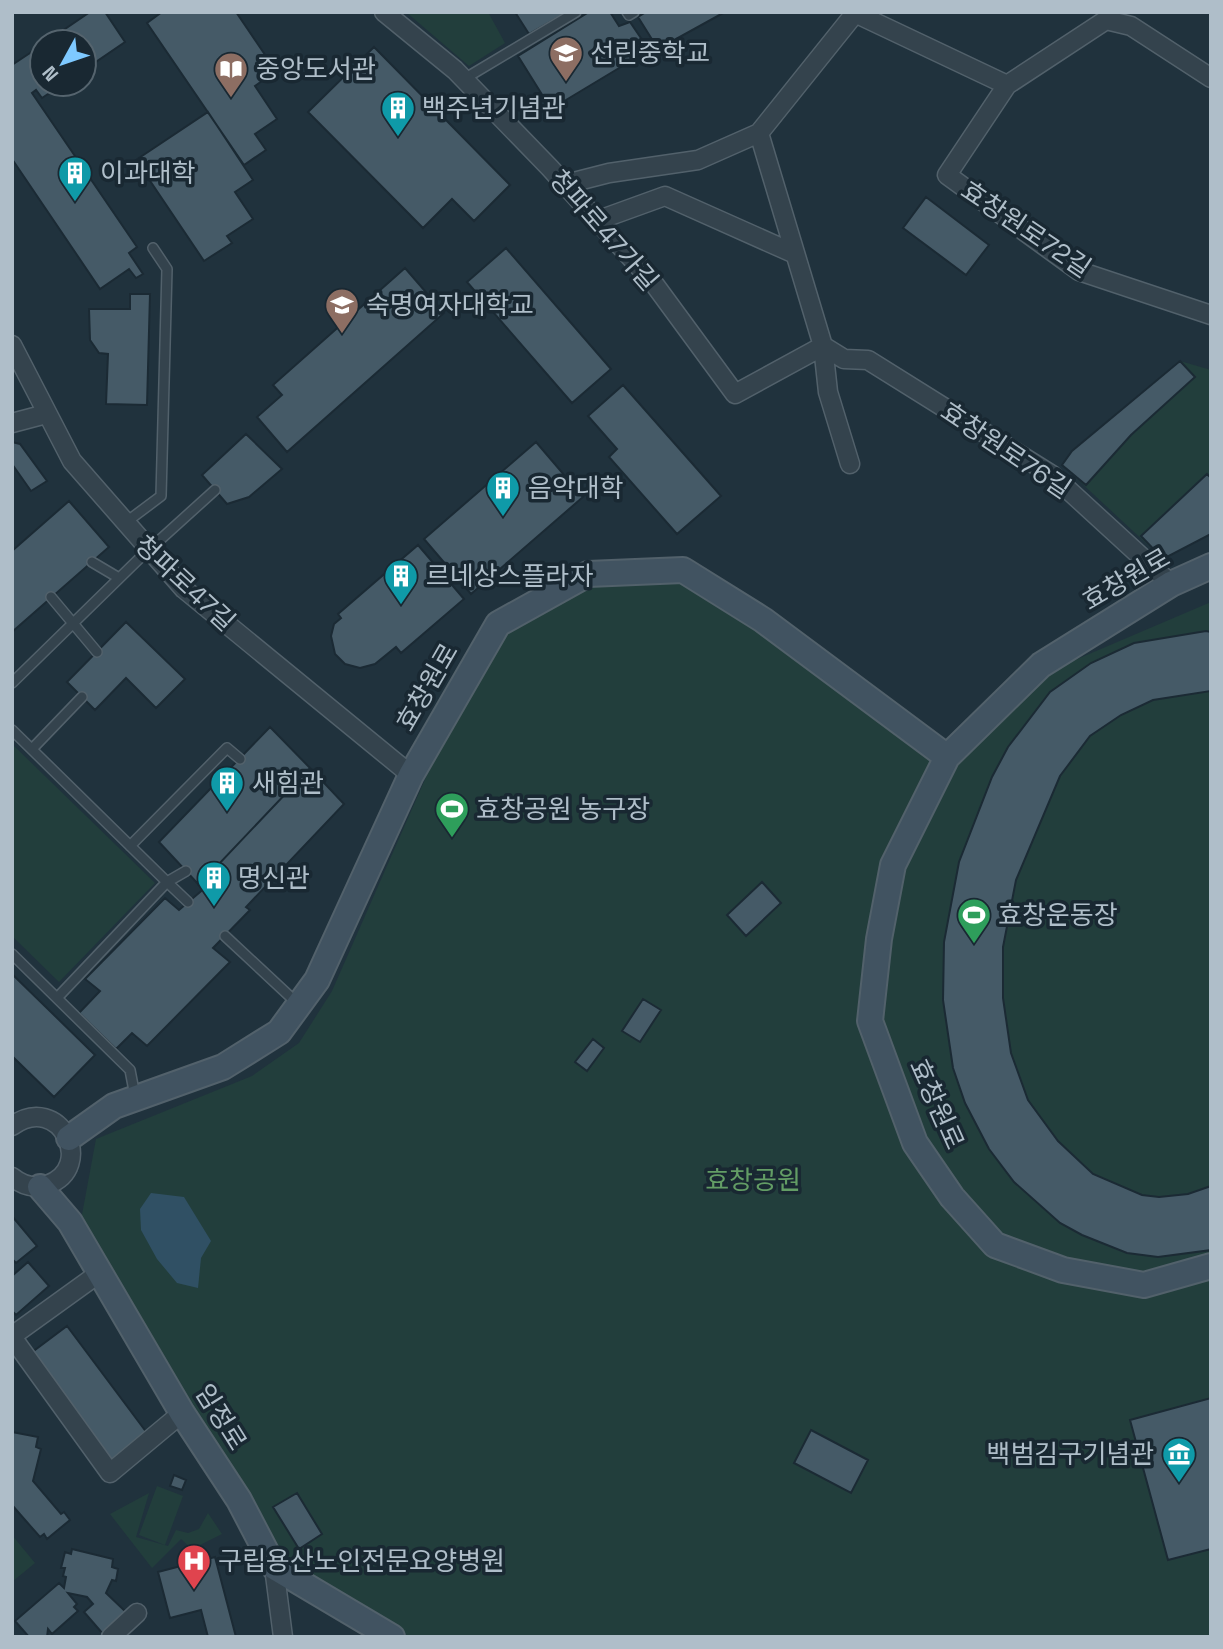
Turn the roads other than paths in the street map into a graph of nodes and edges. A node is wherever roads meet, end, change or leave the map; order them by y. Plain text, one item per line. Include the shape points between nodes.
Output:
1 (384, 12) edge
2 (576, 12) edge
3 (627, 12) edge
4 (634, 12) edge
5 (855, 13) edge
6 (1137, 19) edge
7 (1211, 78) edge
8 (464, 79) junction
9 (1007, 85) junction
10 (759, 133) junction
11 (562, 185) junction
12 (596, 221) junction
13 (153, 248) dead end
14 (795, 254) junction
15 (1211, 315) edge
16 (12, 345) edge
17 (822, 346) junction
18 (46, 414) junction
19 (12, 424) edge
20 (850, 464) dead end
21 (215, 490) dead end
22 (124, 524) junction
23 (92, 562) dead end
24 (1211, 566) edge
25 (119, 579) junction
26 (1171, 584) junction
27 (51, 597) dead end
28 (72, 624) junction
29 (97, 652) dead end
30 (12, 683) edge
31 (82, 697) dead end
32 (12, 730) edge
33 (32, 749) junction
34 (947, 757) junction
35 (240, 759) dead end
36 (411, 775) junction
37 (130, 846) junction
38 (186, 871) dead end
39 (167, 882) junction
40 (188, 902) dead end
41 (225, 936) dead end
42 (12, 954) edge
43 (57, 998) junction
44 (299, 1005) junction
45 (135, 1098) junction
46 (16, 1118) edge
47 (69, 1138) junction
48 (12, 1177) edge
49 (40, 1187) junction
50 (1211, 1266) edge
51 (98, 1273) junction
52 (12, 1337) edge
53 (182, 1413) junction
54 (274, 1567) junction
55 (137, 1613) dead end
56 (111, 1637) edge
57 (283, 1637) edge
58 (392, 1637) edge

1 - 8 street, 청파로47가길
2 - 8 lane
3 - 4 lane
5 - 9 street
5 - 10 street
6 - 7 street
6 - 9 street via 1106,20
8 - 11 street, 청파로47가길
9 - 15 street, 효창원로72길 via 947,175 1079,271
10 - 11 street via 698,160
10 - 14 street
11 - 12 street, 청파로47가길
12 - 14 street via 665,196
12 - 17 street, 청파로47가길 via 652,281 734,394
13 - 22 lane via 167,269 161,496
14 - 17 street
16 - 18 street, 청파로47길
17 - 20 street via 828,392
17 - 26 street, 효창원로76길 via 844,359 868,360 1052,475
18 - 19 street
18 - 22 street, 청파로47길 via 72,461
21 - 25 lane
22 - 36 street, 청파로47길 via 184,589
23 - 25 lane
24 - 26 street, 효창원로
25 - 28 lane
26 - 34 street, 효창원로 via 1041,665
27 - 28 lane
28 - 29 lane
28 - 30 lane
31 - 33 lane
32 - 33 lane
33 - 37 lane
34 - 36 street, 효창원로 via 763,620 683,570 588,574 498,624
34 - 50 street, 효창원로 via 894,866 879,939 870,1021 915,1143 951,1197 995,1245 1063,1269 1144,1285
35 - 37 lane via 227,748
36 - 44 street, 효창원로 via 317,979
37 - 39 lane
38 - 39 lane
39 - 40 lane
39 - 43 lane
41 - 44 lane
42 - 43 lane
43 - 45 lane via 130,1070
44 - 45 street, 효창원로 via 279,1031 223,1067
45 - 47 street, 효창원로 via 114,1106
46 - 47 street via 44,1117
47 - 49 street via 71,1159 66,1169 60,1178
48 - 49 street
49 - 51 street, 임정로 via 70,1222
51 - 52 street
51 - 53 street, 임정로
52 - 53 street via 110,1473
53 - 54 street, 임정로 via 239,1500
54 - 57 street
54 - 58 street
55 - 56 street

